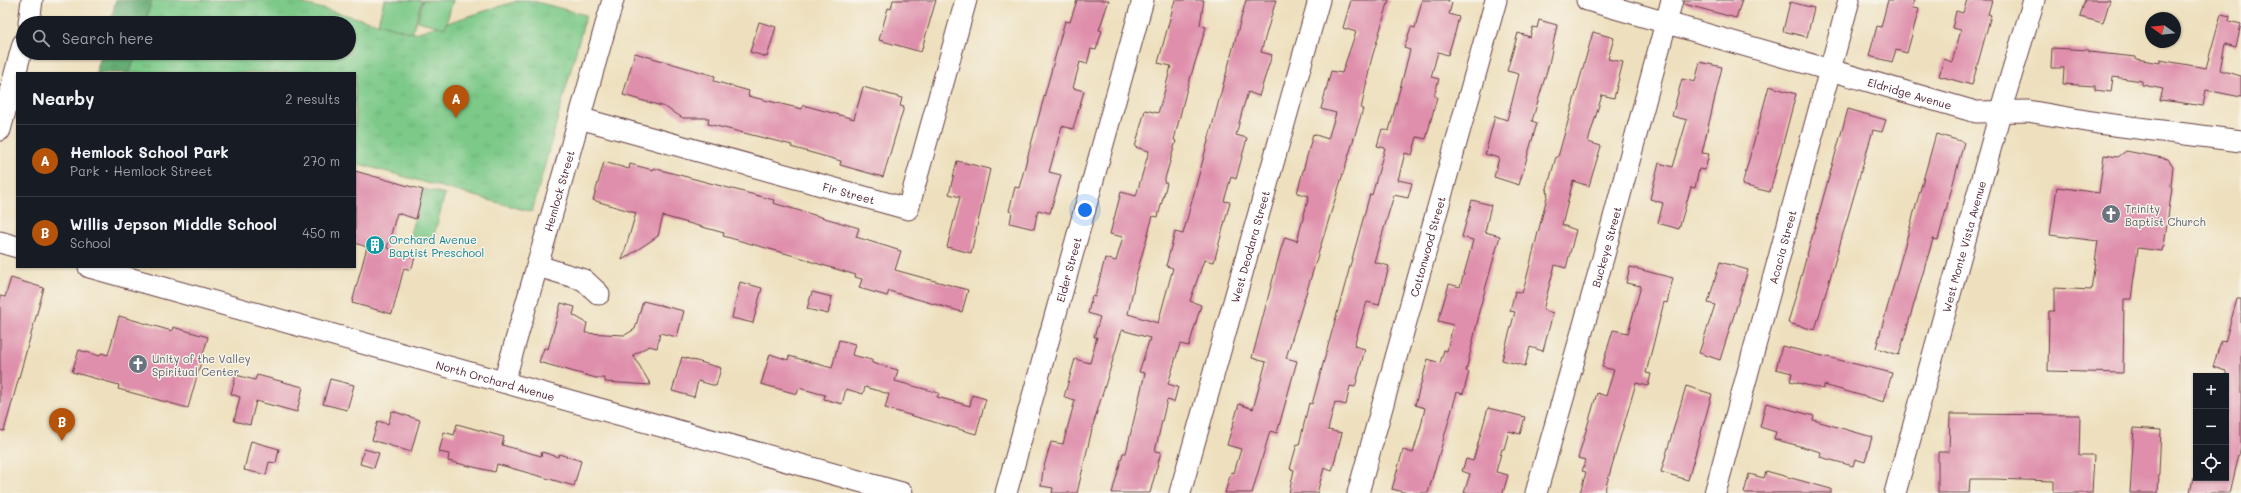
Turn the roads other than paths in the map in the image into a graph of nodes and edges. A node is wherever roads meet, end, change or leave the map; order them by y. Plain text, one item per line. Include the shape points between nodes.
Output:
1 (32, 0) edge
2 (613, 0) edge
3 (966, 0) edge
4 (1143, 0) edge
5 (1319, 0) edge
6 (1496, 0) edge
7 (1587, 0) edge
8 (1672, 0) edge
9 (1849, 0) edge
10 (2034, 0) edge
11 (30, 16) edge
12 (1666, 23) junction
13 (19, 60) edge
14 (1830, 70) junction
15 (2001, 111) junction
16 (579, 118) junction
17 (0, 130) edge
18 (2241, 141) edge
19 (0, 242) edge
20 (16, 247) edge
21 (538, 266) junction
22 (93, 268) edge
23 (599, 294) dead end
24 (504, 382) junction
25 (902, 493) edge
26 (1006, 493) edge
27 (1180, 493) edge
28 (1358, 493) edge
29 (1536, 493) edge
30 (1715, 493) edge
31 (1895, 493) edge

1 - 11 street
2 - 16 street, Hemlock Street
3 - 16 street, Fir Street via 908,210
4 - 26 street, Elder Street
5 - 27 street, West Deodara Street
6 - 28 street, Cottonwood Street
7 - 12 street, Eldridge Avenue
8 - 12 street, Buckeye Street
9 - 14 street, Acacia Street
10 - 15 street, West Monte Vista Avenue
12 - 14 street, Eldridge Avenue
12 - 29 street, Buckeye Street
13 - 17 street
14 - 15 street, Eldridge Avenue via 1976,112
14 - 30 street, Acacia Street
15 - 18 street, Eldridge Avenue via 2028,111 2098,123
15 - 31 street, West Monte Vista Avenue
16 - 21 street, Hemlock Street
19 - 20 street
21 - 23 street via 584,280
21 - 24 street, Hemlock Street
22 - 24 street, North Orchard Avenue
24 - 25 street, North Orchard Avenue

